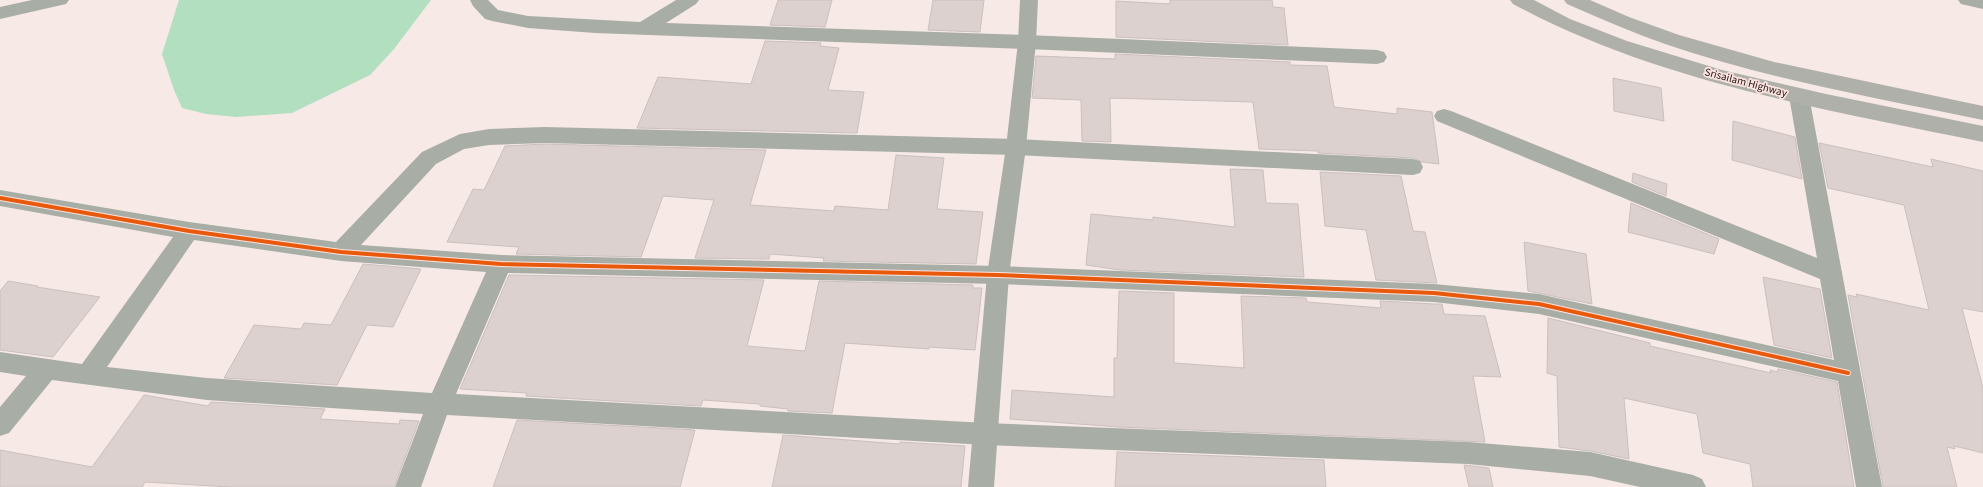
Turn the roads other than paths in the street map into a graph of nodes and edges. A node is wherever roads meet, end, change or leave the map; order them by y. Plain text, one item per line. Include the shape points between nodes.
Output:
1 (60, 0) edge
2 (479, 0) edge
3 (690, 0) edge
4 (1029, 0) edge
5 (1519, 0) edge
6 (1573, 0) edge
7 (1967, 0) edge
8 (1983, 3) edge
9 (0, 13) edge
10 (644, 28) junction
11 (1027, 42) junction
12 (1377, 57) dead end
13 (1798, 96) junction
14 (1983, 113) edge
15 (1444, 116) dead end
16 (1982, 136) edge
17 (1016, 147) junction
18 (1413, 167) dead end
19 (0, 198) edge
20 (189, 231) junction
21 (340, 252) junction
22 (501, 264) junction
23 (1830, 273) junction
24 (998, 276) junction
25 (0, 362) edge
26 (46, 370) junction
27 (1848, 373) junction
28 (88, 375) junction
29 (439, 404) junction
30 (0, 425) edge
31 (986, 434) junction
32 (408, 487) edge
33 (981, 487) edge
34 (1693, 487) edge
35 (1869, 487) edge

1 - 9 street
2 - 10 street via 492,15 528,22
3 - 10 street
4 - 11 street
5 - 13 highway, Srisailam Highway via 1570,26 1676,64
6 - 14 highway, Srisailam Highway via 1678,42 1794,74
7 - 8 street
10 - 11 street
11 - 12 street
11 - 17 street
13 - 16 highway, Srisailam Highway
13 - 23 street
15 - 23 street
17 - 18 street
17 - 21 street via 545,135 489,137 460,142 429,158
17 - 24 street
19 - 20 street
20 - 21 street
20 - 28 street
21 - 22 street
22 - 24 street
22 - 29 street
23 - 27 street
24 - 27 street via 1434,293 1539,304
24 - 31 street
25 - 26 street
26 - 28 street
26 - 30 street
27 - 35 street
28 - 29 street via 207,389
29 - 31 street
29 - 32 street
31 - 33 street
31 - 34 street via 1468,453 1590,464

